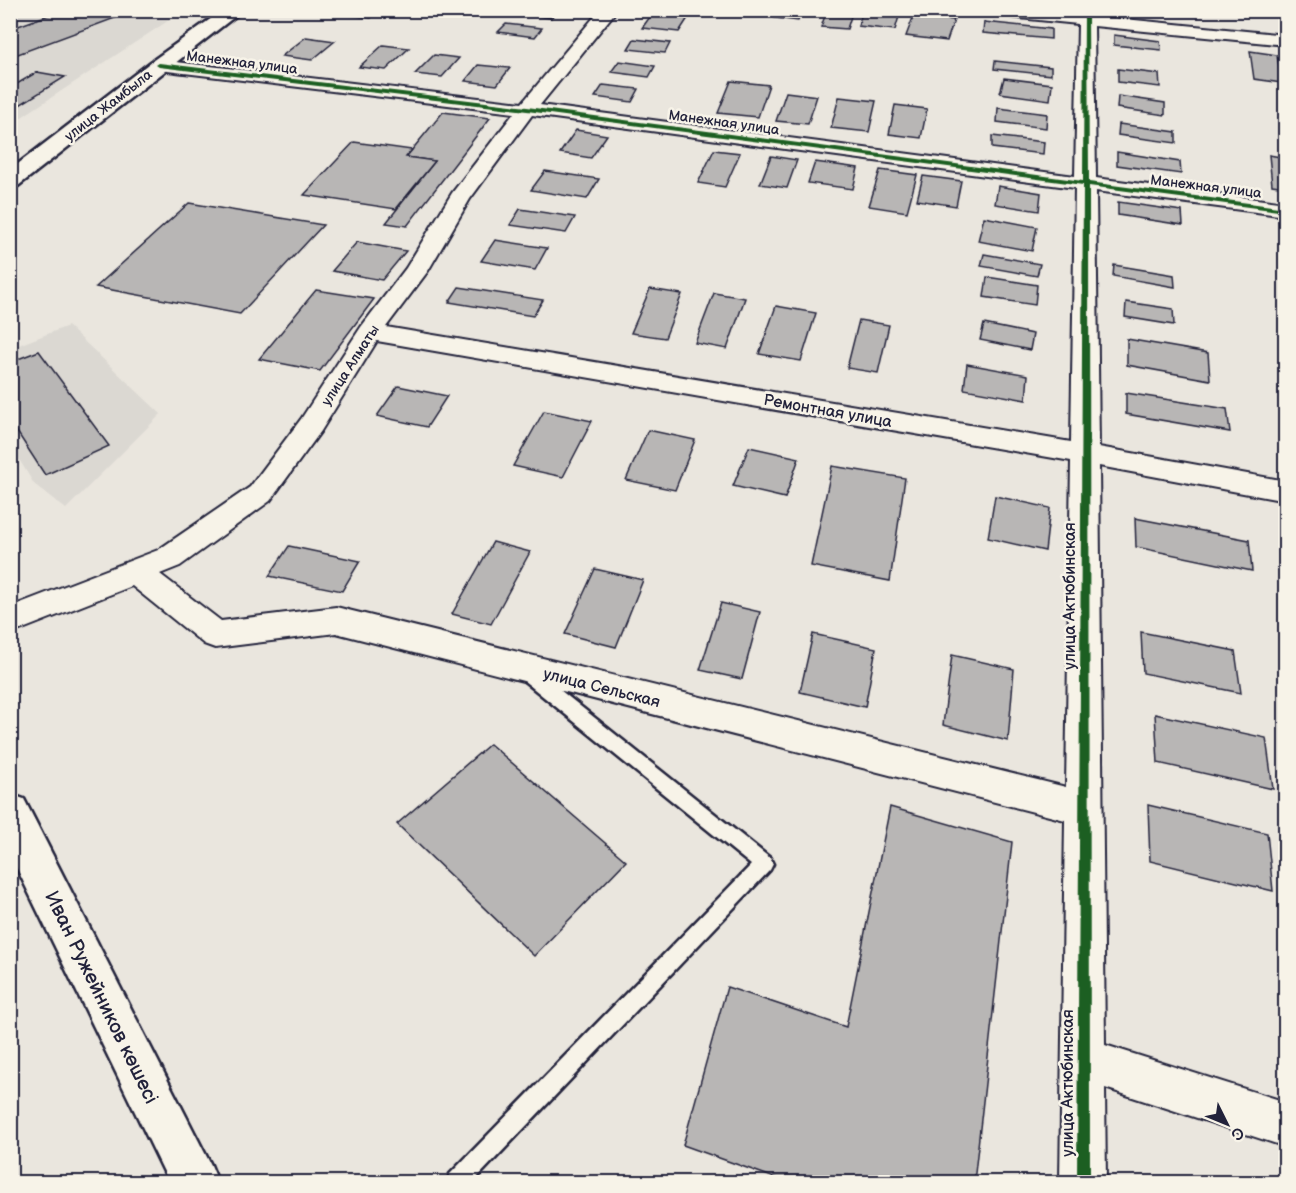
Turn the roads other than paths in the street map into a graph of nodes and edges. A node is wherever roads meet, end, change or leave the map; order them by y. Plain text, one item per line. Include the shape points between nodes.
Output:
1 (235, 10) edge
2 (609, 10) edge
3 (990, 10) edge
4 (1086, 15) edge
5 (1286, 40) edge
6 (159, 65) junction
7 (527, 109) junction
8 (10, 181) edge
9 (1085, 184) junction
10 (1286, 210) edge
11 (370, 332) junction
12 (1084, 454) junction
13 (1286, 491) edge
14 (136, 572) junction
15 (10, 621) edge
16 (518, 666) junction
17 (1083, 808) junction
18 (10, 812) edge
19 (1082, 1059) junction
20 (1286, 1125) edge
21 (194, 1182) edge
22 (458, 1182) edge
23 (1083, 1182) edge

1 - 6 street, улица Жамбыла
2 - 7 street, улица Алматы
3 - 4 street
4 - 5 street
4 - 9 street, улица Актюбинская
6 - 7 street, Манежная улица
6 - 8 street, улица Жамбыла
7 - 9 street, Манежная улица
7 - 11 street, улица Алматы via 460,198 416,271
9 - 10 street, Манежная улица
9 - 12 street, улица Актюбинская
11 - 12 street, Ремонтная улица
11 - 14 street, улица Алматы via 311,425 260,494 169,558
12 - 13 street, Ремонтная улица
12 - 17 street, улица Актюбинская
14 - 15 street, улица Алматы
14 - 16 street, улица Сельская via 215,635 336,620
16 - 17 street, улица Сельская
16 - 22 lane via 764,864
17 - 19 street, улица Актюбинская
18 - 21 street, Иван Ружейников көшесі
19 - 20 street
19 - 23 street, улица Актюбинская

